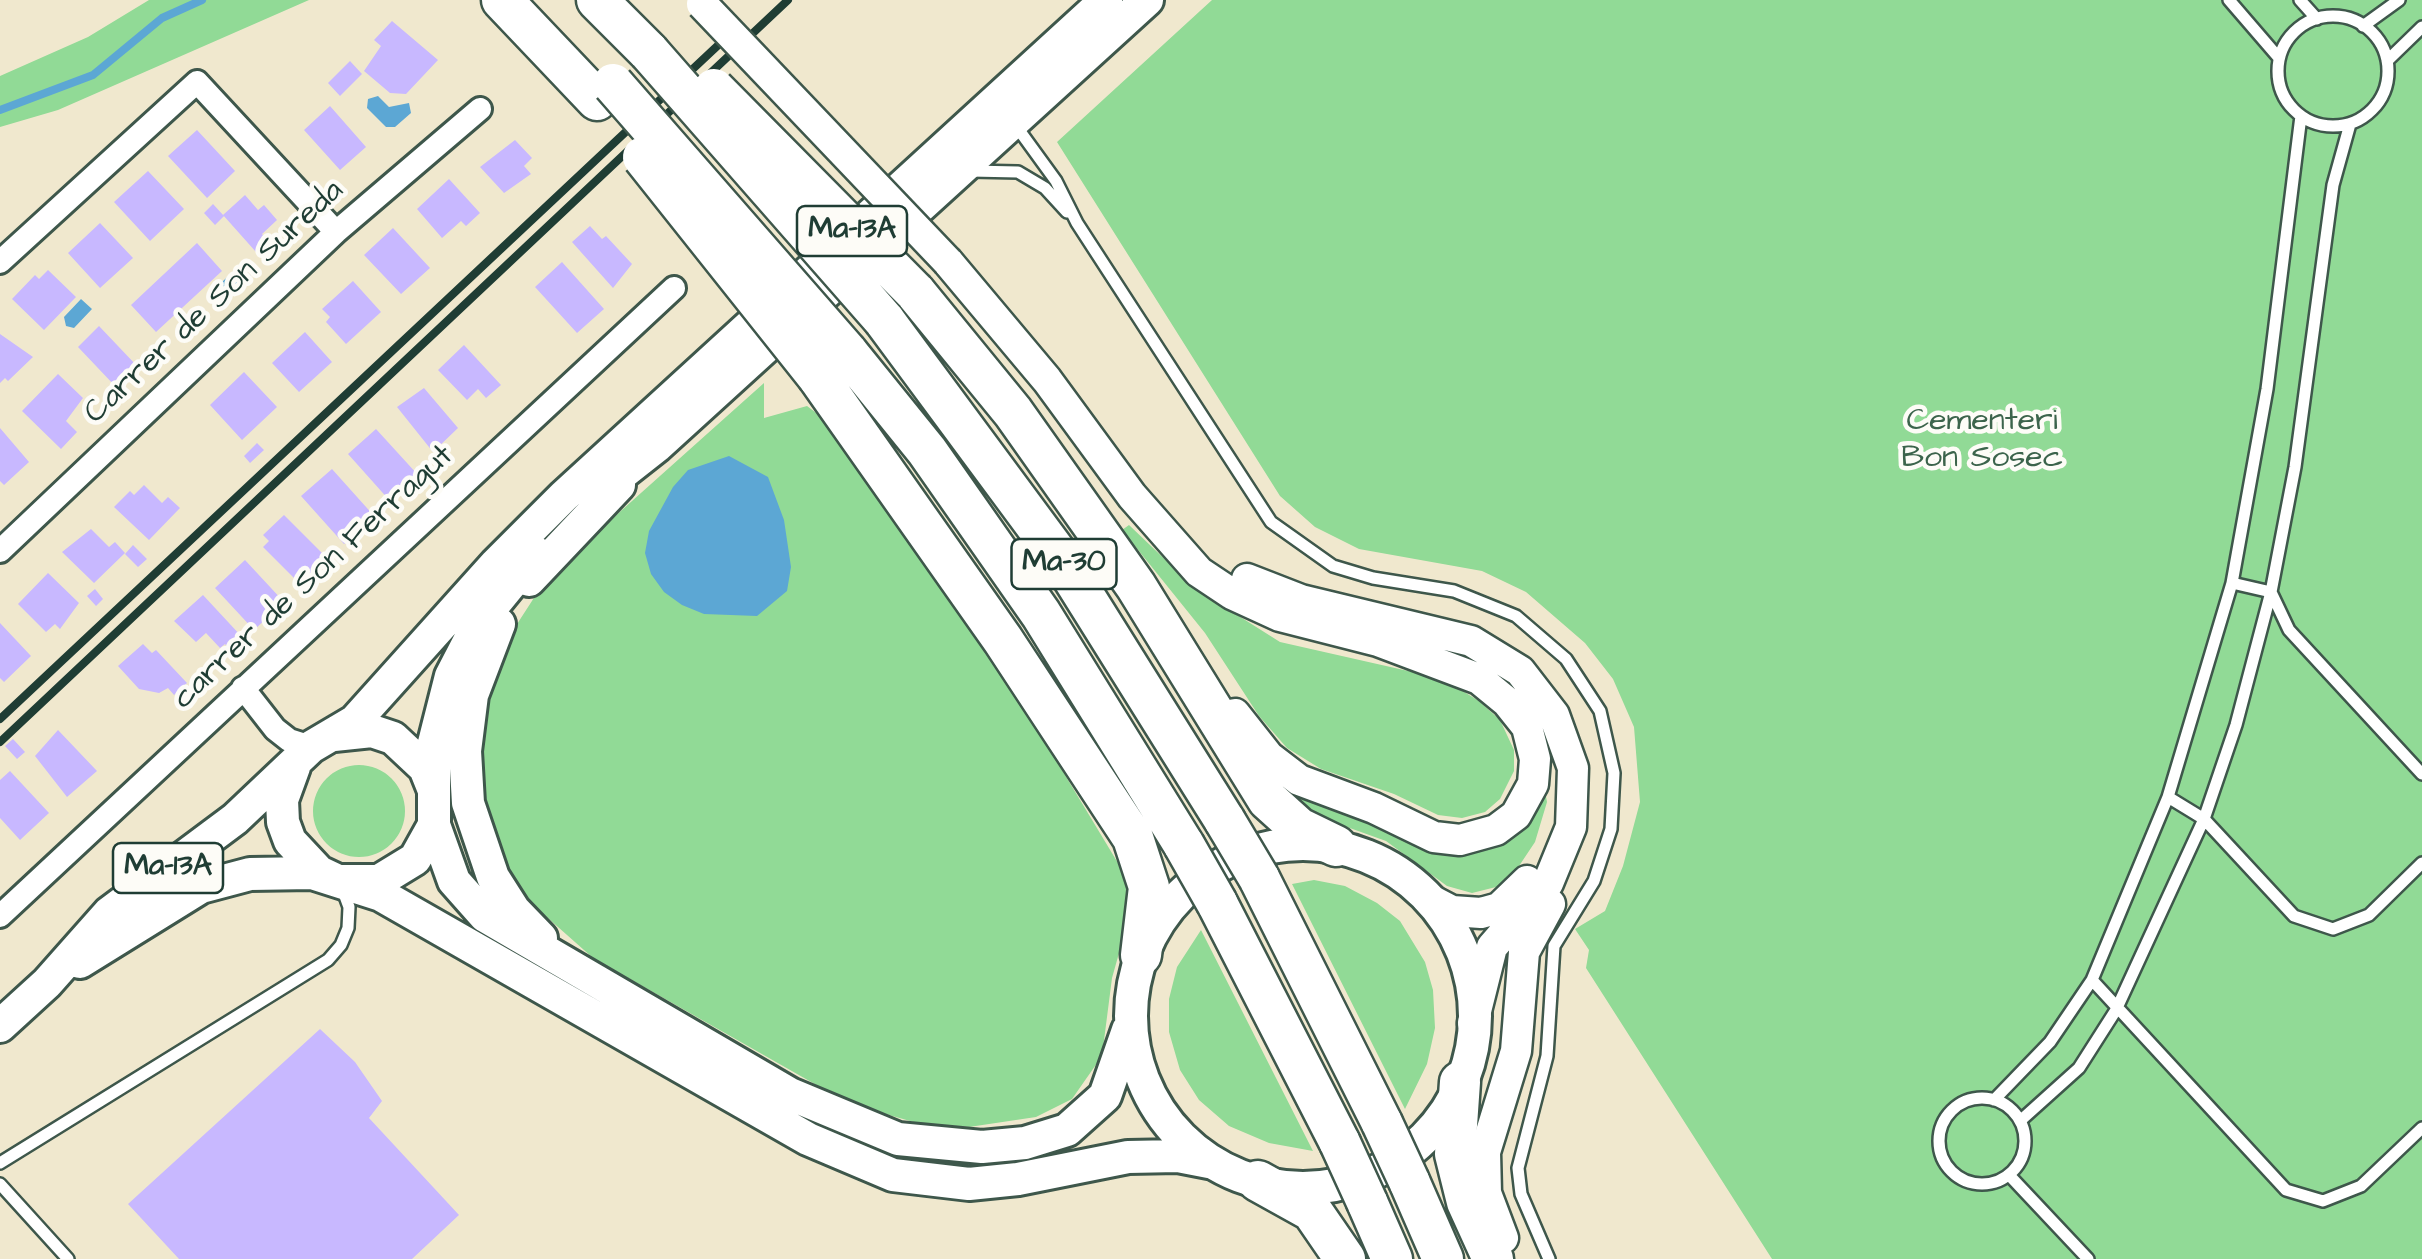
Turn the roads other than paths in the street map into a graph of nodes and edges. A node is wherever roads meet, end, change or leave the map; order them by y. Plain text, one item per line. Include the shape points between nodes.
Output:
1 (502, 0) edge
2 (531, 0) edge
3 (597, 0) edge
4 (626, 0) edge
5 (1106, 0) edge
6 (1147, 0) edge
7 (2229, 0) edge
8 (2300, 0) edge
9 (2399, 0) edge
10 (700, 2) edge
11 (2317, 18) junction
12 (2364, 26) junction
13 (2422, 28) edge
14 (656, 46) junction
15 (2279, 58) junction
16 (2387, 61) junction
17 (605, 92) junction
18 (480, 109) dead end
19 (1022, 112) junction
20 (2301, 116) junction
21 (2350, 124) junction
22 (944, 180) junction
23 (1077, 222) junction
24 (336, 232) junction
25 (0, 262) edge
26 (674, 288) dead end
27 (833, 364) junction
28 (657, 446) junction
29 (0, 550) edge
30 (2232, 583) junction
31 (1136, 586) junction
32 (2271, 592) junction
33 (1378, 629) junction
34 (244, 688) junction
35 (313, 748) junction
36 (2422, 774) edge
37 (434, 789) junction
38 (2168, 797) junction
39 (2204, 819) junction
40 (434, 825) junction
41 (1336, 846) junction
42 (2422, 863) edge
43 (338, 881) junction
44 (1427, 898) junction
45 (0, 916) edge
46 (1141, 954) junction
47 (569, 966) junction
48 (2092, 980) junction
49 (47, 983) junction
50 (2116, 1010) junction
51 (1130, 1018) junction
52 (1473, 1023) junction
53 (0, 1026) edge
54 (1460, 1082) junction
55 (1994, 1100) junction
56 (2020, 1121) junction
57 (2422, 1128) edge
58 (0, 1163) edge
59 (1214, 1163) junction
60 (2009, 1176) junction
61 (1258, 1181) junction
62 (0, 1184) edge
63 (68, 1259) edge
64 (1345, 1259) edge
65 (1392, 1259) edge
66 (1443, 1259) edge
67 (1492, 1259) edge
68 (1512, 1259) edge
69 (1548, 1259) edge
70 (2088, 1259) edge

1 - 17 highway
2 - 17 highway, Ma-30
3 - 14 highway, Ma-30
4 - 14 highway
5 - 35 main road, Ma-13A via 600,464 496,564 355,721
6 - 19 main road, Ma-13A
7 - 15 lane
8 - 11 lane
9 - 12 lane
10 - 33 street, bridge via 948,262 1199,572 1301,623
11 - 12 lane
11 - 15 lane via 2287,40
12 - 16 lane
13 - 16 lane
14 - 31 highway, bridge via 915,292 1013,412
14 - 66 highway, Ma-30, bridge via 884,320 1063,562 1258,878
15 - 20 lane via 2281,90
16 - 21 lane via 2384,92
17 - 27 highway, Ma-30, bridge
18 - 24 street, Carrer de Son Sureda
19 - 22 main road, Ma-13A
19 - 23 lane via 1019,130
20 - 21 lane via 2316,124
20 - 30 lane via 2267,389
21 - 32 lane via 2333,185
22 - 23 lane via 989,168 1018,172 1045,188
22 - 28 main road, Ma-13A
23 - 69 lane via 1271,522 1332,566 1454,591 1516,616 1566,659 1600,711 1614,774 1611,829 1594,881 1554,946 1547,1056 1518,1168 1520,1194
24 - 25 street via 196,82
24 - 29 street, Carrer de Son Sureda
26 - 34 street, carrer de Son Ferragut
27 - 46 highway via 1133,838 1149,886
27 - 65 highway, Ma-30, bridge via 926,451 1042,614 1217,902
28 - 37 main road, Ma-13A via 592,496 478,624 451,676 437,726
28 - 47 main road via 516,596 486,651 468,715 466,785 484,860 514,910
30 - 32 lane
30 - 38 lane
31 - 33 street via 1193,649 1254,742 1299,780 1434,837 1460,840 1496,830 1516,815 1532,784 1534,747 1521,718 1468,672
31 - 41 highway via 1268,800 1299,828
32 - 36 lane via 2289,630
32 - 39 lane
33 - 44 street via 1444,646 1495,671 1537,714 1558,768 1552,838 1520,890 1481,914 1452,911
33 - 52 street via 1457,636 1498,654 1549,705 1570,758 1574,808 1562,858 1492,947
33 - 68 street via 1451,620 1511,648 1559,696 1586,764 1585,829 1569,875 1528,939 1513,1066 1485,1152 1486,1193
34 - 35 street via 275,729
34 - 45 street, carrer de Son Ferragut
35 - 37 main road via 372,732 393,738 426,768
35 - 43 main road via 282,800 290,842 302,859
35 - 49 main road, Ma-13A via 236,819 109,913
37 - 40 main road, Ma-13A
38 - 39 lane
38 - 48 lane
39 - 42 lane via 2294,916 2333,930 2369,915
39 - 50 lane
40 - 43 main road, Ma-13A via 399,873 380,881
40 - 47 main road via 444,862 474,907
41 - 44 main road via 1392,868
41 - 46 main road via 1276,846 1232,863 1165,912
43 - 49 main road, Ma-13A via 296,870 216,881 171,902
43 - 58 lane via 347,896 348,928 328,960
43 - 59 main road via 435,922 808,1139 893,1175 980,1184 1128,1157
44 - 52 main road via 1466,963
46 - 51 main road
47 - 51 main road via 823,1110 886,1135 942,1146 1026,1143 1081,1120 1112,1082
48 - 50 lane
48 - 55 lane via 2050,1042
49 - 53 main road, Ma-13A
50 - 56 lane via 2080,1068
50 - 57 lane via 2286,1190 2322,1200 2361,1186
51 - 59 main road via 1150,1094 1174,1129
52 - 54 main road
54 - 61 main road via 1422,1144 1389,1168 1328,1187
54 - 67 highway via 1455,1154
55 - 56 lane
55 - 60 lane via 1965,1101 1952,1109 1939,1150 1966,1182
56 - 60 lane via 2023,1156
59 - 61 main road
60 - 70 lane
61 - 64 highway via 1312,1210
62 - 63 lane

